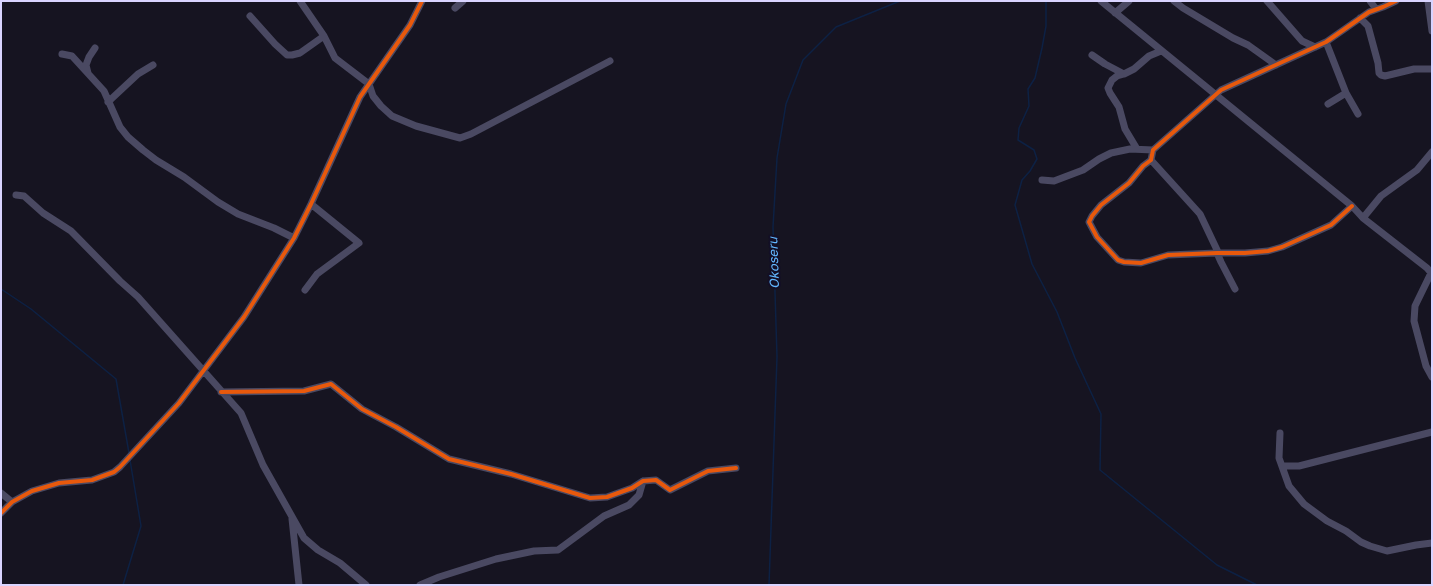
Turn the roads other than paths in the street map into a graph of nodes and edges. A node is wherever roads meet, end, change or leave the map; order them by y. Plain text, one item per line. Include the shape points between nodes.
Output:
1 (300, 1) edge
2 (422, 1) edge
3 (463, 1) edge
4 (1101, 1) edge
5 (1129, 1) edge
6 (1174, 1) edge
7 (1267, 1) edge
8 (1370, 1) edge
9 (1396, 1) edge
10 (1428, 1) edge
11 (455, 8) dead end
12 (1376, 10) junction
13 (1115, 13) junction
14 (250, 16) dead end
15 (1360, 18) junction
16 (1432, 31) edge
17 (324, 36) junction
18 (1326, 42) junction
19 (1315, 47) junction
20 (95, 48) dead end
21 (1161, 51) junction
22 (62, 54) dead end
23 (1092, 55) dead end
24 (610, 61) dead end
25 (153, 65) dead end
26 (1276, 65) junction
27 (1432, 69) edge
28 (1124, 74) junction
29 (88, 75) junction
30 (369, 84) junction
31 (1346, 93) junction
32 (1215, 95) junction
33 (108, 102) junction
34 (1328, 104) dead end
35 (1358, 114) dead end
36 (1137, 149) junction
37 (1153, 150) junction
38 (1432, 152) edge
39 (1151, 160) junction
40 (1042, 180) dead end
41 (16, 195) dead end
42 (311, 204) junction
43 (1352, 206) junction
44 (1363, 218) junction
45 (294, 238) junction
46 (1217, 253) junction
47 (1430, 270) edge
48 (1235, 289) dead end
49 (305, 290) dead end
50 (203, 371) junction
51 (1432, 377) edge
52 (221, 392) junction
53 (1432, 432) edge
54 (1280, 433) dead end
55 (1282, 466) junction
56 (736, 468) dead end
57 (643, 481) junction
58 (1, 493) edge
59 (12, 502) junction
60 (1, 513) edge
61 (291, 514) junction
62 (1432, 543) edge
63 (299, 585) edge
64 (366, 585) edge
65 (420, 585) edge

1 - 17 street
2 - 30 street via 410,25
3 - 11 street
4 - 13 street
5 - 13 street
6 - 26 street via 1248,45
7 - 19 street via 1302,41
8 - 12 street
9 - 12 street
10 - 16 street
12 - 15 street
13 - 21 street
14 - 17 street via 287,55 300,53
15 - 18 street
15 - 27 street via 1368,26 1378,73 1385,76 1414,69
17 - 30 street via 335,58
18 - 19 street
18 - 31 street
19 - 26 street
20 - 29 street via 86,65
21 - 28 street via 1149,56
21 - 32 street
22 - 29 street via 72,56
23 - 28 street
24 - 30 street via 460,138 416,126 392,116 377,101
25 - 33 street via 134,77
26 - 32 street
28 - 36 street via 1112,80 1108,88
29 - 33 street via 104,91
30 - 42 street via 350,117
31 - 34 street
31 - 35 street
32 - 37 street
32 - 43 street
33 - 45 street via 128,137 156,160 238,214
36 - 37 street
36 - 40 street via 1111,153 1083,170 1054,181
37 - 39 street
38 - 44 street via 1417,170 1380,196
39 - 46 street via 1200,214
39 - 46 street via 1092,216 1089,222 1096,237 1118,260 1124,262 1141,263 1168,255
41 - 50 street via 24,196 43,213 71,231 138,297
42 - 45 street
42 - 49 street via 360,243 317,274
43 - 44 street
43 - 46 street via 1331,225 1282,247 1257,253
44 - 47 street
45 - 50 street via 244,317
46 - 48 street
47 - 51 street via 1415,306 1414,321 1426,366
50 - 52 street
50 - 59 street via 179,403 114,472 92,480 45,486
52 - 57 street via 304,391 331,384 362,409 396,426 449,459 511,474 590,498 607,497
52 - 61 street via 241,413 263,466
53 - 55 street via 1299,466
54 - 55 street via 1279,458
55 - 62 street via 1289,486 1304,504 1361,542 1387,550
56 - 57 street via 708,471 670,490 656,480
57 - 65 street via 639,495 630,505 604,516 558,550 534,551 496,559
58 - 59 street
59 - 60 street
61 - 63 street
61 - 64 street via 304,538

